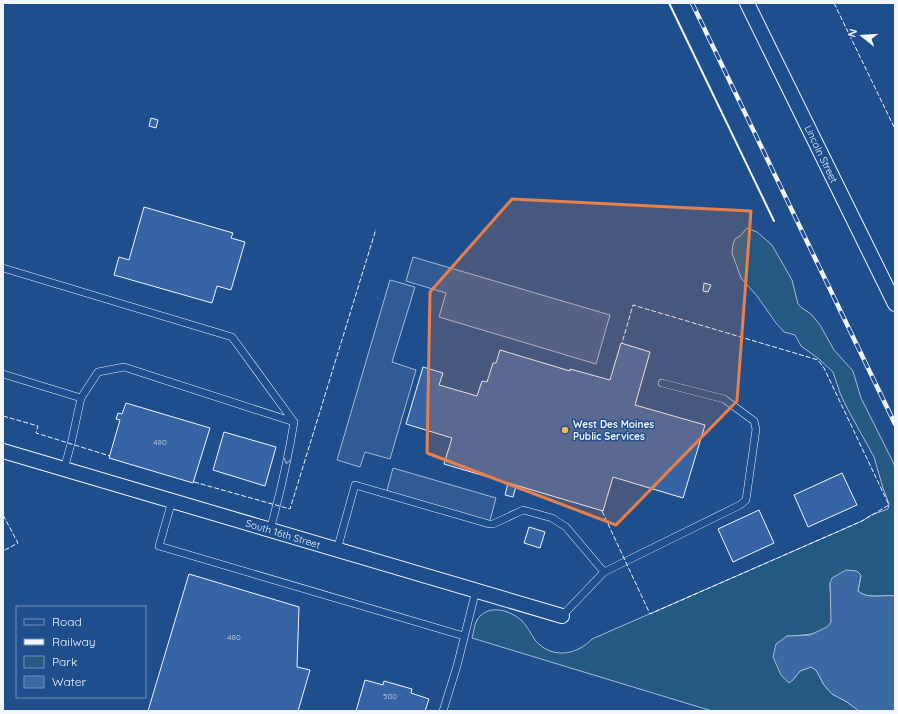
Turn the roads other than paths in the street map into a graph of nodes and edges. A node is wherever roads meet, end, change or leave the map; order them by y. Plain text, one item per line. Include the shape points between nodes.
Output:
1 (747, 3) edge
2 (3, 268) edge
3 (895, 304) edge
4 (3, 374) edge
5 (662, 383) dead end
6 (81, 398) junction
7 (294, 422) junction
8 (3, 451) edge
9 (64, 469) junction
10 (172, 501) junction
11 (270, 530) junction
12 (337, 550) junction
13 (604, 572) junction
14 (476, 590) junction
15 (562, 616) joint
16 (464, 636) junction
17 (443, 711) edge

1 - 3 street, Lincoln Street
2 - 7 lane via 232,337
4 - 6 lane
5 - 13 lane via 724,400 754,421 756,429 746,500
6 - 7 lane via 98,372 124,367
6 - 9 lane
7 -> 11 lane
8 - 9 street, South 16th Street
9 - 10 street, South 16th Street
10 - 11 street, South 16th Street
10 - 16 lane via 159,546
11 - 12 street, South 16th Street
12 - 13 lane via 355,485 489,524 523,510 552,518 566,527
12 - 14 street, South 16th Street
13 - 15 lane
14 - 15 street, South 16th Street
14 - 16 lane
16 - 17 lane

